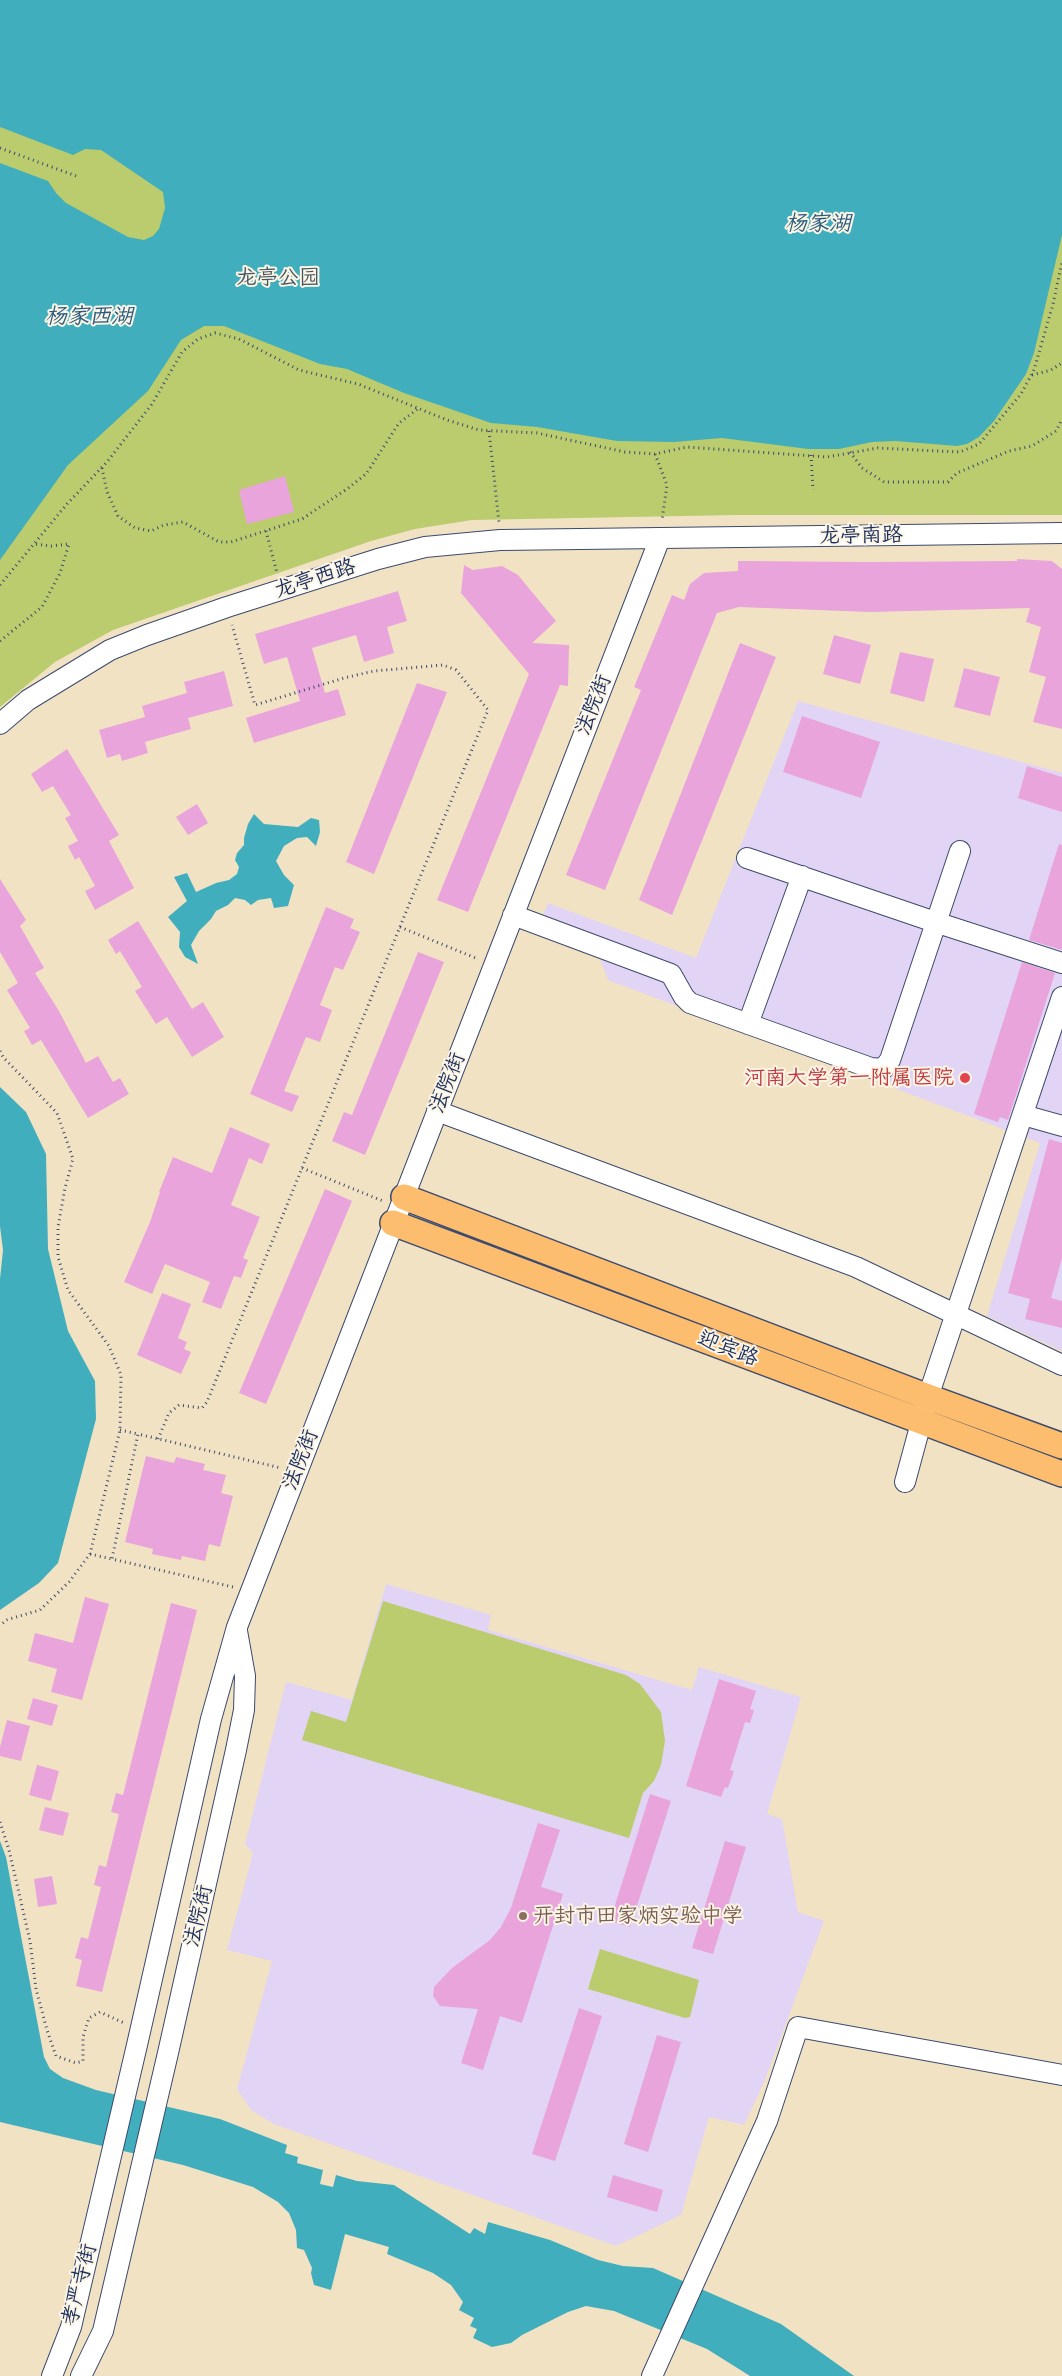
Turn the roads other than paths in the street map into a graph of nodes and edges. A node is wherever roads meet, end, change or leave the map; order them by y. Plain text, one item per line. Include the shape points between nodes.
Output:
1 (1062, 533) edge
2 (660, 538) junction
3 (0, 724) edge
4 (960, 851) dead end
5 (747, 858) dead end
6 (802, 876) junction
7 (513, 915) junction
8 (935, 922) junction
9 (1062, 963) edge
10 (1062, 997) edge
11 (748, 1024) junction
12 (437, 1111) junction
13 (1023, 1115) junction
14 (1062, 1126) edge
15 (399, 1210) junction
16 (956, 1316) junction
17 (1062, 1365) edge
18 (928, 1397) junction
19 (921, 1421) junction
20 (1062, 1446) edge
21 (1062, 1474) edge
22 (904, 1482) dead end
23 (236, 1627) junction
24 (1062, 2075) edge
25 (102, 2192) joint
26 (132, 2204) joint
27 (55, 2370) edge
28 (81, 2376) edge
29 (652, 2376) edge

1 - 2 street, 龙亭南路
2 - 3 street, 龙亭西路 via 500,540 425,547 378,559 227,607 110,650 28,700
2 - 7 street, 法院街
4 - 8 street
5 - 6 street
6 - 8 street
6 - 11 street
7 - 11 street via 671,974 687,1001
7 - 12 street, 法院街
8 - 9 street
8 - 11 street via 890,1060 883,1069 871,1068
10 - 13 street
12 - 15 street, 法院街
12 - 16 street via 856,1267
13 - 14 street
13 - 16 street
15 - 18 main road, 迎宾路
15 - 19 main road, 迎宾路
15 - 23 street, 法院街
16 - 17 street
16 - 18 street
18 - 19 street
18 - 20 main road, 迎宾路
19 - 21 main road, 迎宾路
19 - 22 street
23 - 25 street, 法院街 via 211,1718
23 - 26 street, 法院街 via 245,1676 244,1710
24 - 29 street via 798,2027 767,2121
25 - 27 street, 孝严寺街 via 71,2327
26 - 28 street, 孝严寺街 via 104,2331
27 - 28 street

